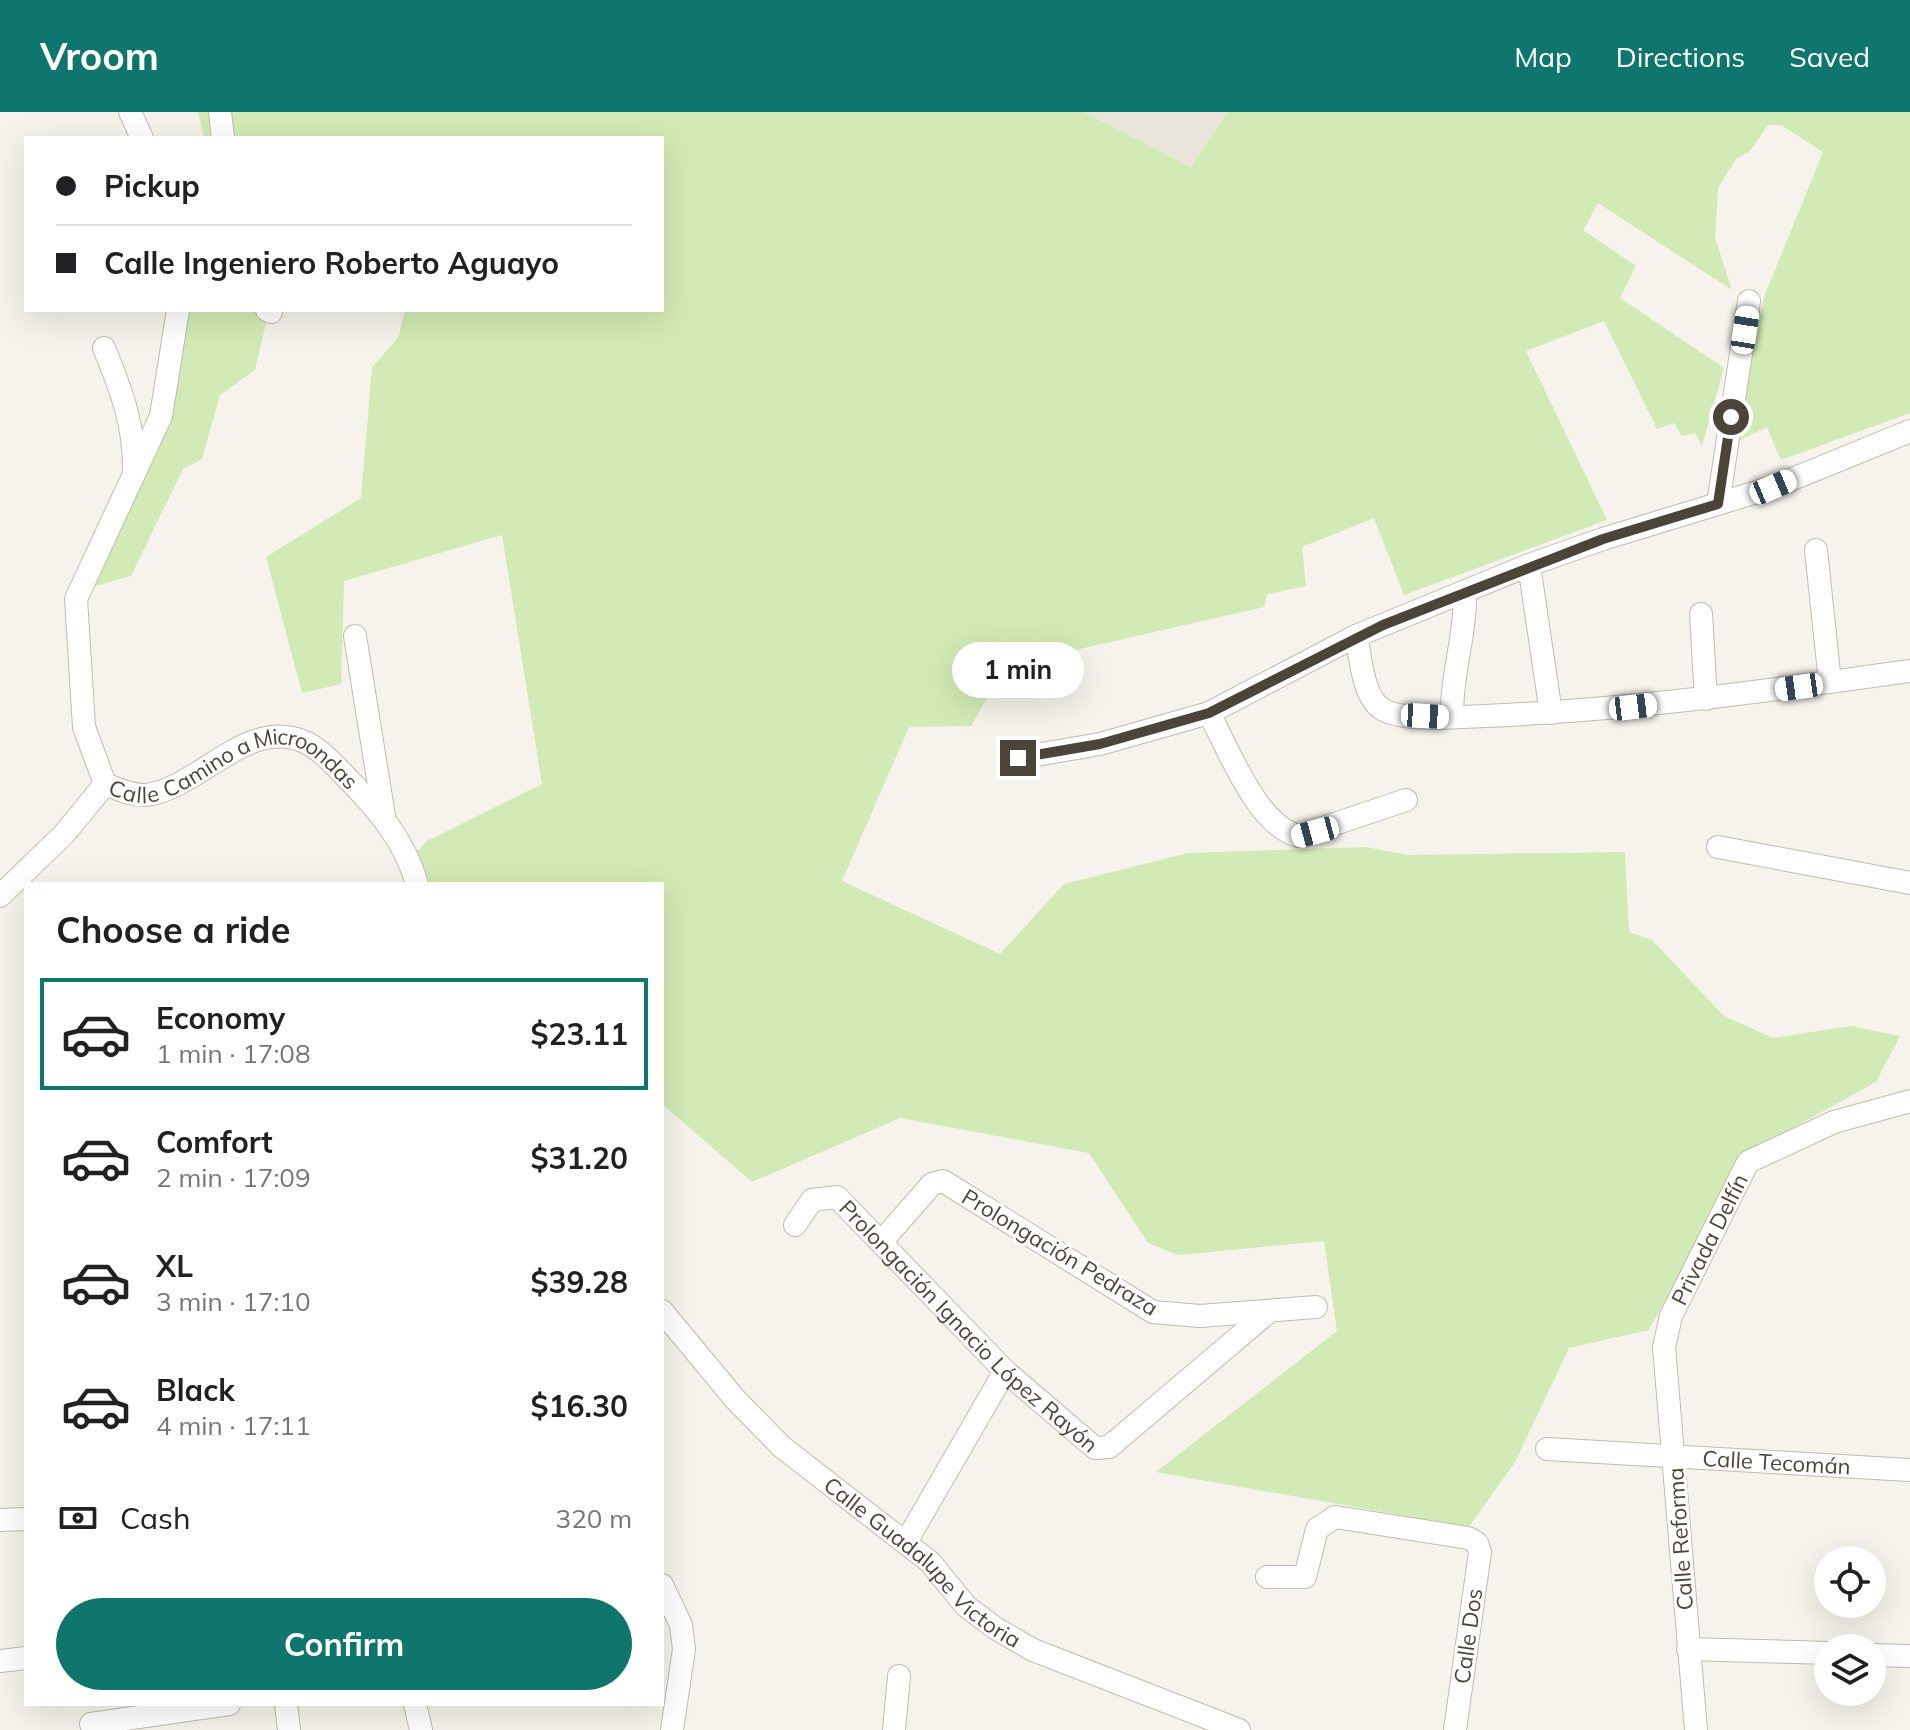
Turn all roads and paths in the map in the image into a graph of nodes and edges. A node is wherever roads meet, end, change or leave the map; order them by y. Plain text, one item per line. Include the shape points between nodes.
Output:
1 (130, 112) edge
2 (220, 112) edge
3 (141, 136) edge
4 (223, 136) edge
5 (1749, 301) dead end
6 (178, 312) edge
7 (104, 348) dead end
8 (1910, 431) edge
9 (134, 480) junction
10 (1718, 504) junction
11 (1816, 550) dead end
12 (1529, 565) junction
13 (1465, 592) junction
14 (1701, 614) dead end
15 (355, 636) dead end
16 (1356, 636) junction
17 (1910, 671) edge
18 (1830, 682) junction
19 (1706, 699) junction
20 (1209, 713) junction
21 (1551, 713) junction
22 (1452, 717) junction
23 (1018, 758) dead end
24 (105, 784) junction
25 (1406, 800) dead end
26 (384, 816) junction
27 (1718, 847) dead end
28 (416, 882) edge
29 (1910, 883) edge
30 (0, 896) edge
31 (1910, 1101) edge
32 (795, 1225) dead end
33 (882, 1241) junction
34 (1316, 1307) dead end
35 (664, 1313) edge
36 (1266, 1314) junction
37 (1664, 1347) joint
38 (1005, 1371) junction
39 (1547, 1449) dead end
40 (1674, 1458) junction
41 (1910, 1470) edge
42 (24, 1519) edge
43 (0, 1520) edge
44 (906, 1542) junction
45 (1267, 1577) dead end
46 (664, 1589) edge
47 (1688, 1649) junction
48 (1814, 1653) edge
49 (1886, 1655) edge
50 (1910, 1656) edge
51 (24, 1658) edge
52 (0, 1661) edge
53 (899, 1676) dead end
54 (205, 1706) edge
55 (286, 1706) edge
56 (415, 1706) edge
57 (91, 1719) edge
58 (289, 1730) edge
59 (421, 1730) edge
60 (672, 1730) edge
61 (894, 1730) edge
62 (1239, 1730) edge
63 (1455, 1730) edge
64 (1696, 1730) edge

1 - 3 street
2 - 4 street
5 - 10 street
6 - 9 street, Calle Camino a Microondas via 161,416
7 - 9 street via 128,413
8 - 10 street
9 - 24 street, Calle Camino a Microondas via 76,599 84,727
10 - 12 street
11 - 18 street
12 - 13 street
12 - 21 street
13 - 16 street
13 - 22 street via 1466,628 1452,681
14 - 19 street
15 - 26 street
16 - 20 street
16 - 22 street via 1375,703 1397,714
17 - 18 street
18 - 19 street
19 - 21 street
20 - 23 street via 1100,744
20 - 25 street via 1250,791 1282,832 1299,836
21 - 22 street
24 - 26 street, Calle Camino a Microondas via 144,795 161,791 234,750 283,736 306,742 328,759
24 - 30 street via 65,833
26 - 28 street, Calle Camino a Microondas
27 - 29 street
31 - 37 street, Privada Delfín via 1834,1122 1748,1162 1671,1316
32 - 33 street, Prolongación Ignacio López Rayón via 812,1200 837,1197
33 - 36 street, Prolongación Pedraza via 932,1184 943,1181 1153,1312
33 - 38 street, Prolongación Ignacio López Rayón
34 - 36 street, Prolongación Pedraza
35 - 44 street, Calle Guadalupe Victoria via 782,1447
36 - 38 street, Prolongación Ignacio López Rayón via 1109,1447 1095,1448
37 - 40 street, Calle Reforma
38 - 44 street
39 - 40 street, Calle Tecomán
40 - 41 street, Calle Tecomán
40 - 47 street, Calle Reforma
42 - 43 street
44 - 62 street, Calle Guadalupe Victoria via 966,1606 1033,1650
45 - 63 street, Calle Dos via 1305,1577 1317,1529 1335,1517 1477,1543 1480,1552
46 - 60 street via 681,1625 684,1649
47 - 48 street
47 - 64 street, Calle Reforma
49 - 50 street
51 - 52 street
53 - 61 street
54 - 57 street
55 - 58 street
56 - 59 street

